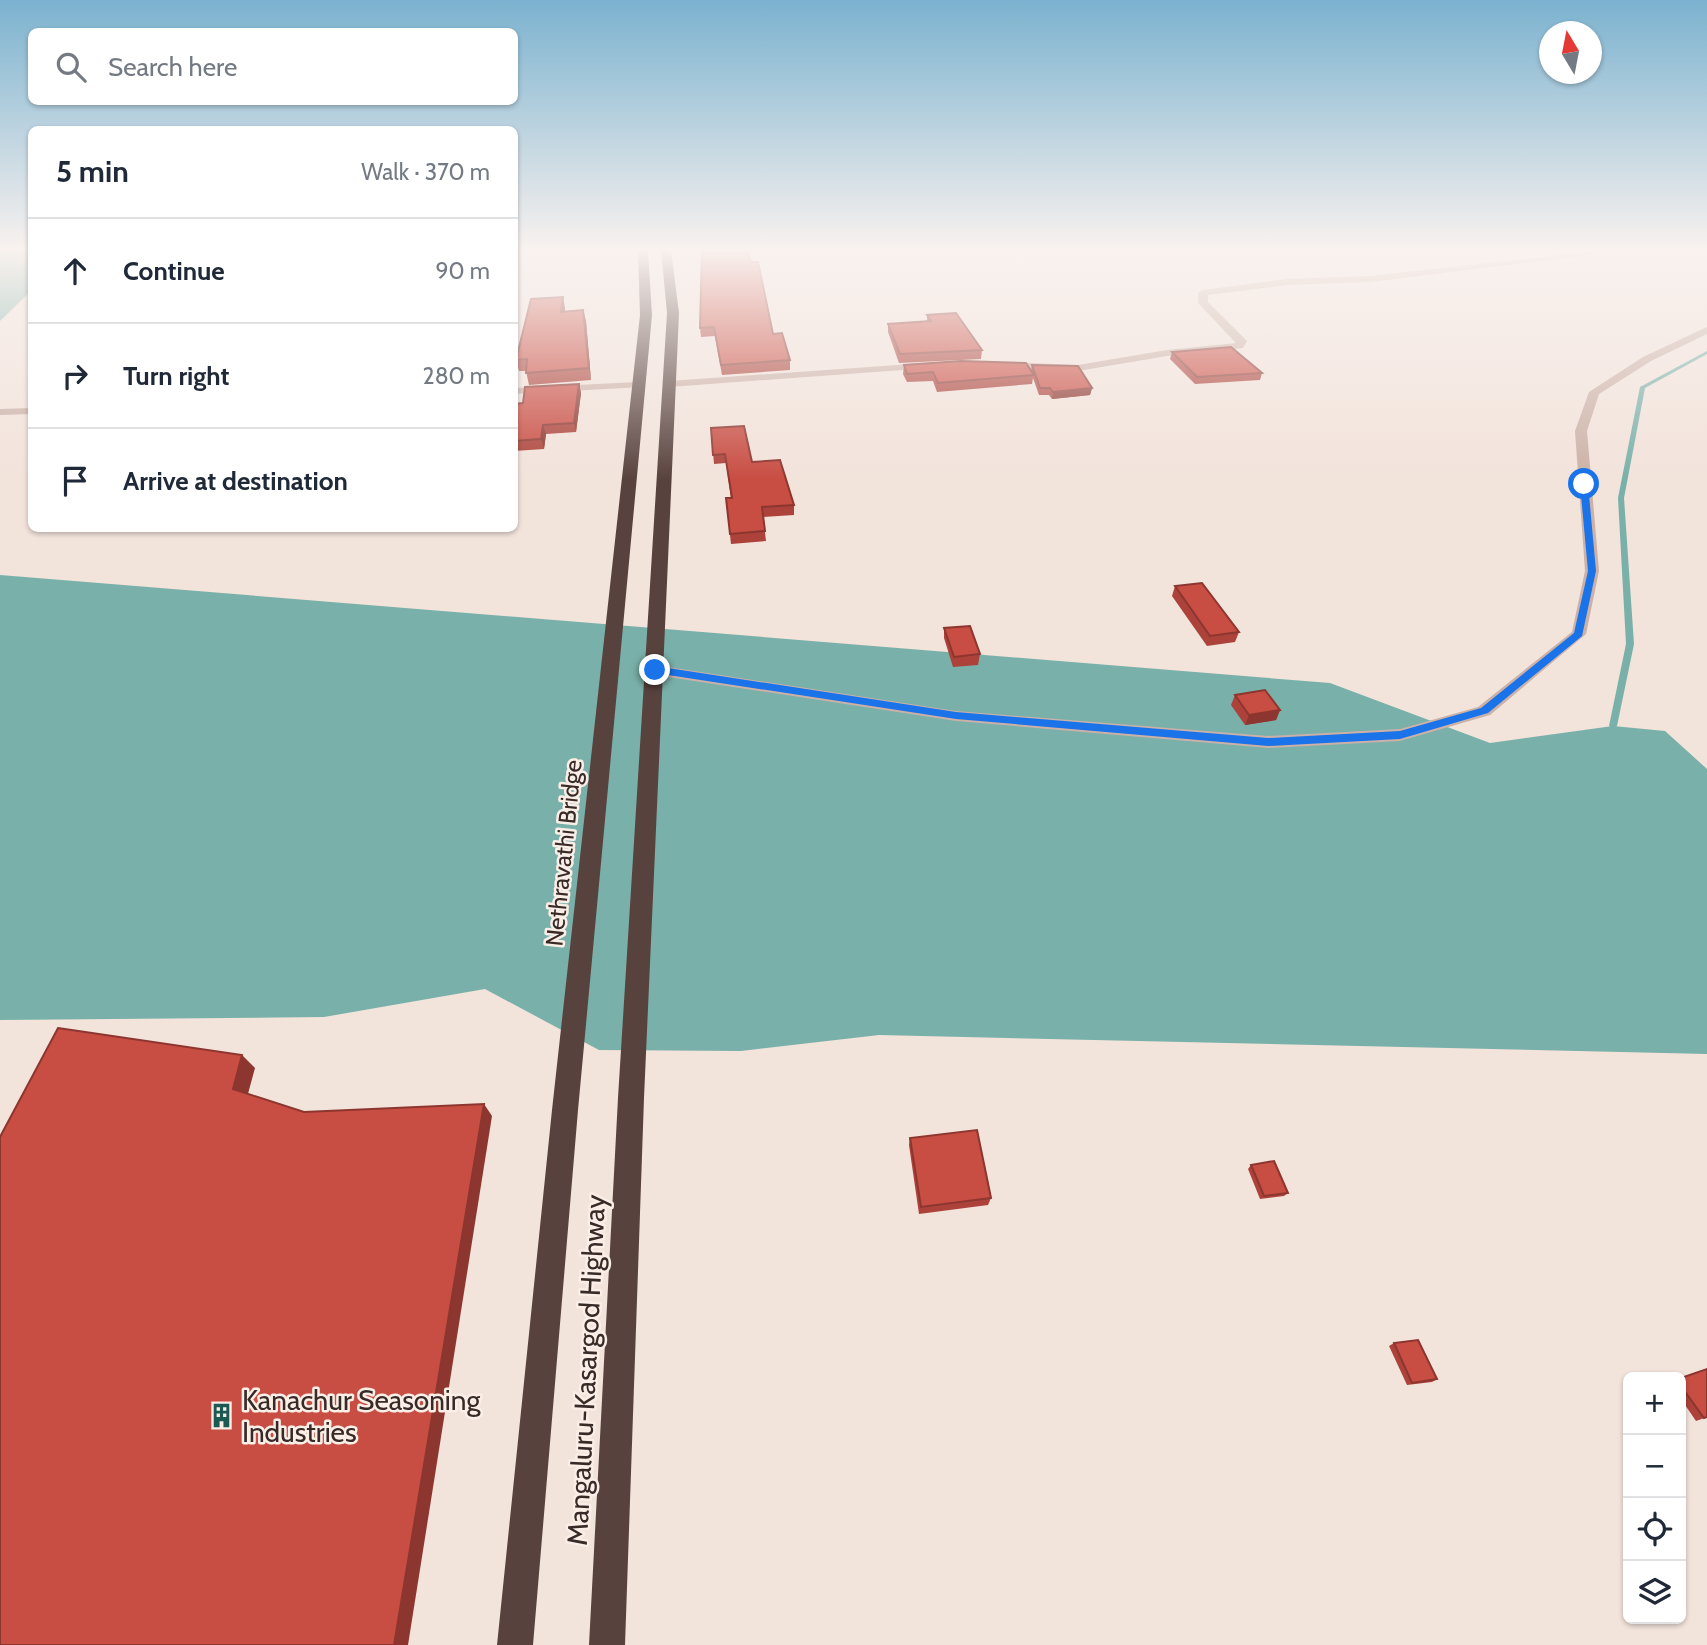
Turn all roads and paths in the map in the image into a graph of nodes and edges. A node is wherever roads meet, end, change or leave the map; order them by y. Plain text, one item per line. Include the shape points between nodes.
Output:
1 (645, 327) edge
2 (672, 327) edge
3 (1227, 327) edge
4 (1707, 330) edge
5 (999, 365) edge
6 (932, 366) edge
7 (669, 384) junction
8 (638, 385) junction
9 (518, 391) edge
10 (28, 411) edge
11 (0, 412) edge
12 (655, 670) junction
13 (565, 1110) joint
14 (515, 1645) edge
15 (607, 1645) edge

1 - 8 highway
2 - 7 highway
3 - 5 street via 1242,341 1240,346 1078,368
4 - 12 street via 1594,392 1581,431 1592,571 1578,634 1484,710 1400,735 1268,742 956,716
6 - 7 street
7 - 12 highway
8 - 9 street
8 - 13 highway, Nethravathi Bridge
10 - 11 street
12 - 15 highway, Mangaluru-Kasargod Highway
13 - 14 highway, Mangaluru-Kasargod Highway

